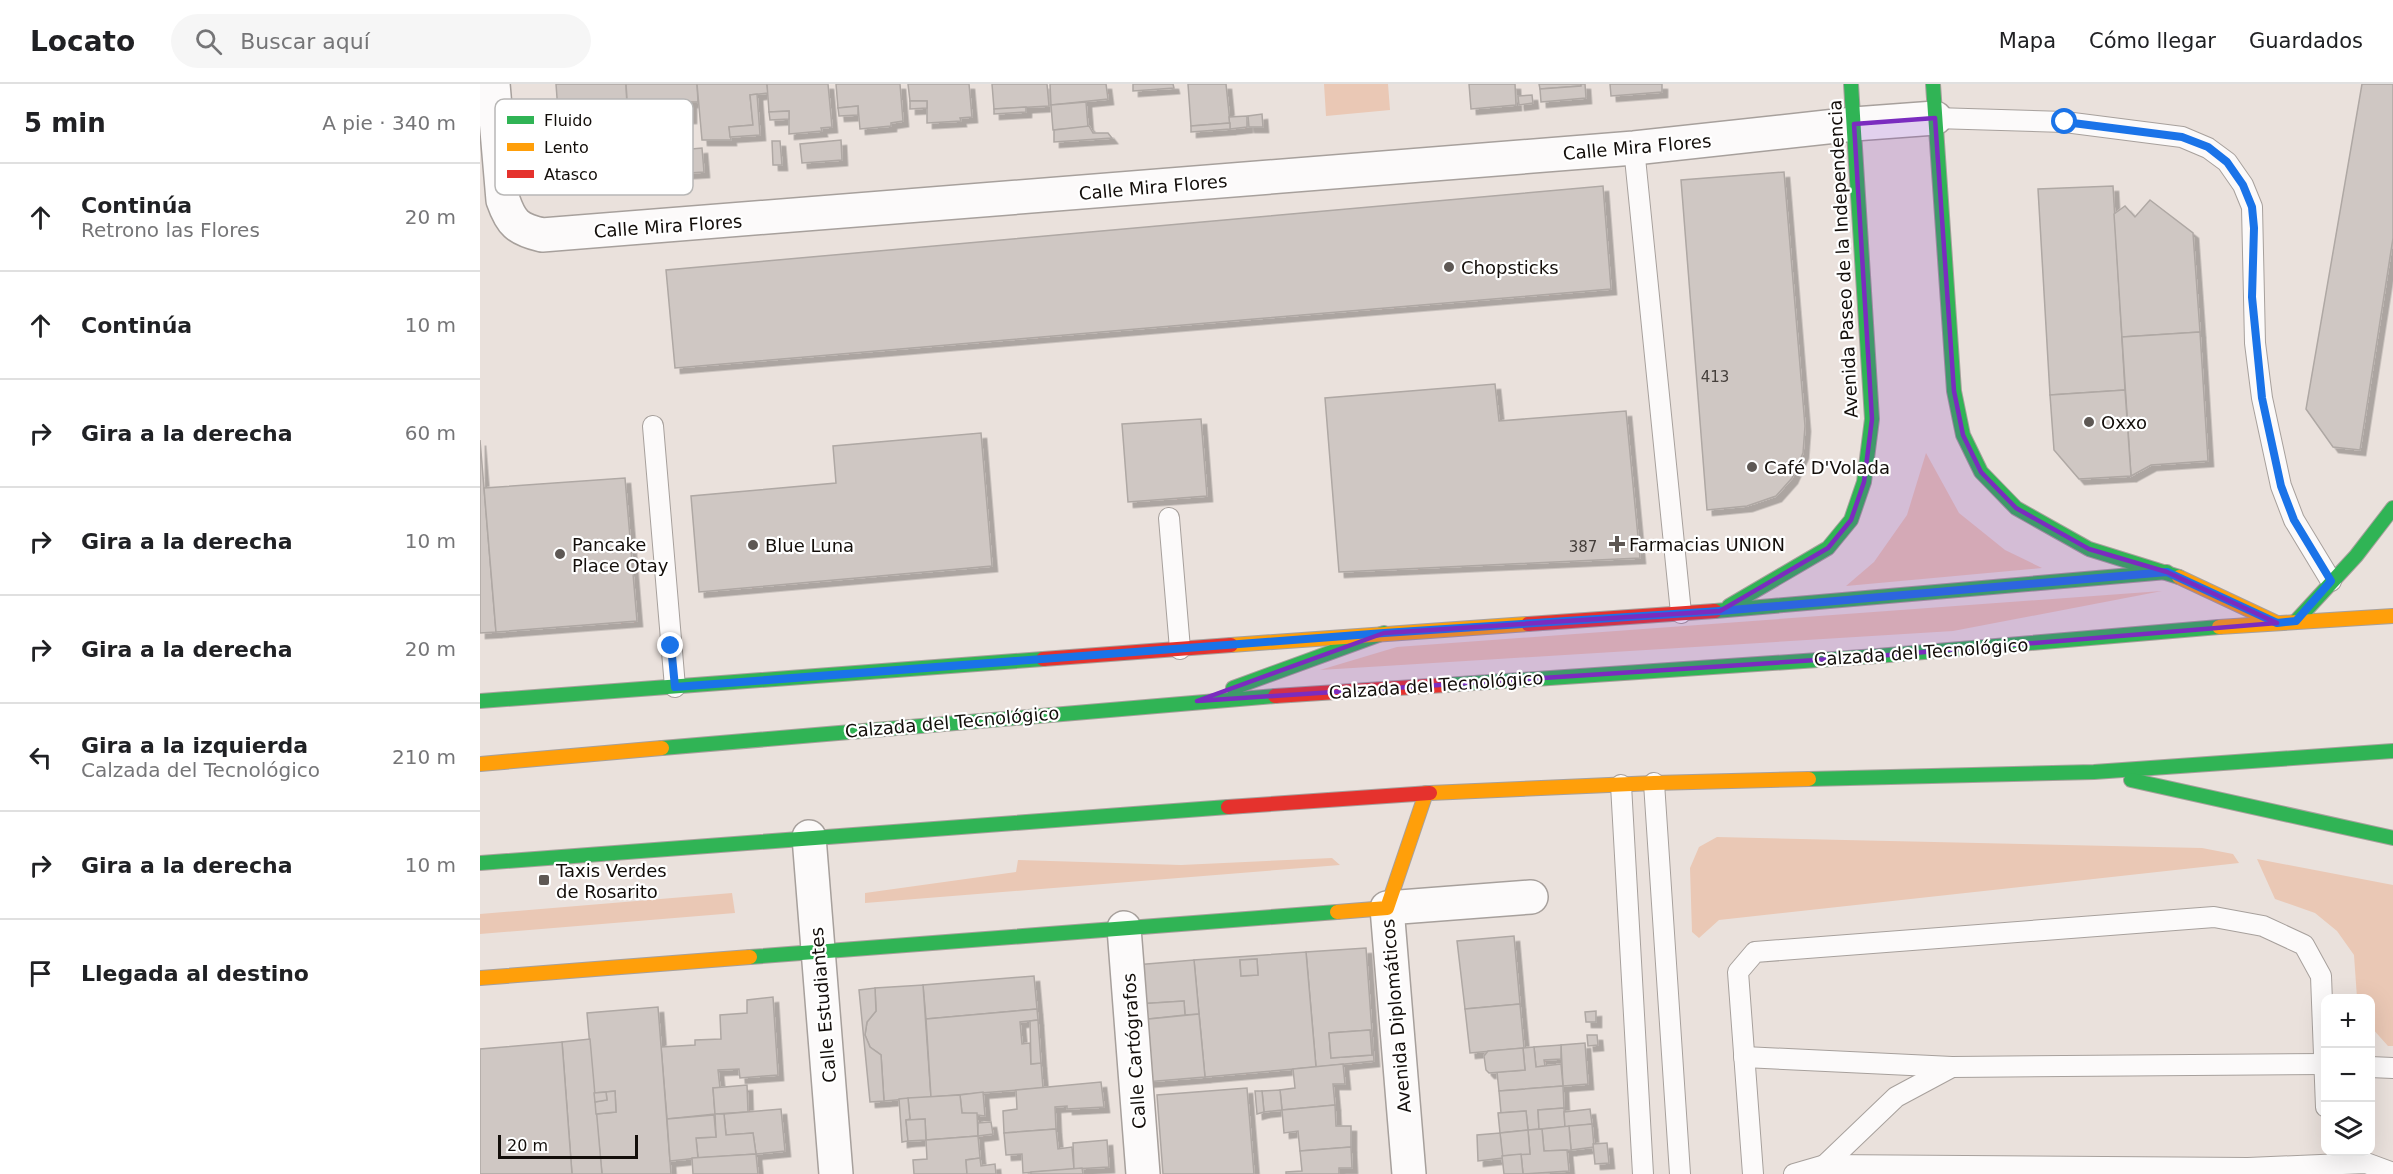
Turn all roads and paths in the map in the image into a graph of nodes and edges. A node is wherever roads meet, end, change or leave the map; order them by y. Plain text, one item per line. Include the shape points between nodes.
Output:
1 (493, 84) edge
2 (1851, 84) edge
3 (1933, 84) edge
4 (495, 107) edge
5 (1935, 118) junction
6 (1854, 124) junction
7 (1634, 148) junction
8 (503, 195) edge
9 (653, 426) dead end
10 (2393, 508) edge
11 (1169, 518) dead end
12 (2167, 572) junction
13 (2331, 581) junction
14 (1720, 611) junction
15 (1681, 613) junction
16 (2393, 616) edge
17 (2296, 621) junction
18 (2277, 623) junction
19 (1384, 633) junction
20 (1180, 649) junction
21 (675, 687) junction
22 (480, 701) edge
23 (1197, 701) junction
24 (2393, 751) edge
25 (480, 764) edge
26 (2094, 772) junction
27 (1654, 783) junction
28 (1620, 784) junction
29 (1426, 793) junction
30 (809, 837) junction
31 (2393, 838) edge
32 (480, 863) edge
33 (1531, 897) dead end
34 (1387, 908) junction
35 (1124, 928) junction
36 (818, 952) junction
37 (480, 978) edge
38 (2324, 1048) edge
39 (1744, 1057) junction
40 (2321, 1064) edge
41 (1952, 1067) junction
42 (2375, 1067) edge
43 (2393, 1068) edge
44 (2327, 1157) edge
45 (1825, 1165) junction
46 (2393, 1173) edge
47 (836, 1174) edge
48 (1143, 1174) edge
49 (1409, 1174) edge
50 (1643, 1174) edge
51 (1680, 1174) edge
52 (1753, 1174) edge
53 (1794, 1174) edge

1 - 4 street, Calle Mira Flores
2 - 6 main road, Avenida Paseo de la Independencia
3 - 5 main road
5 - 6 street, Calle Mira Flores
5 - 12 main road via 1954,391 1963,435 1980,472 2016,508 2079,544
5 - 13 lane via 2065,122 2182,137 2208,147 2227,162 2252,207 2254,320 2262,398 2281,486 2294,520
6 - 7 street, Calle Mira Flores
6 - 14 main road, Avenida Paseo de la Independencia via 1872,419 1864,482 1851,520 1828,548
7 - 8 street, Calle Mira Flores via 542,234 525,231 515,224
7 - 15 lane
9 - 21 lane
10 - 13 main road
11 - 20 lane
12 - 14 main road
12 - 18 main road
13 - 17 main road
14 - 15 main road
15 - 19 main road
16 - 17 main road, Calzada del Tecnológico
17 - 18 main road, Calzada del Tecnológico
18 - 23 main road, Calzada del Tecnológico via 1876,656
19 - 20 main road
19 - 23 main road
20 - 21 main road
21 - 22 main road
23 - 25 main road, Calzada del Tecnológico
24 - 26 main road
26 - 27 main road
26 - 31 main road
27 - 28 main road
27 - 51 lane
28 - 29 main road
28 - 50 lane
29 - 30 main road
29 - 34 main road, Avenida Diplomáticos
30 - 32 main road
30 - 36 street, Calle Estudiantes
33 - 34 street
34 - 35 main road
34 - 49 street, Avenida Diplomáticos
35 - 36 main road
35 - 48 street, Calle Cartógrafos
36 - 37 main road
36 - 47 street, Calle Estudiantes
38 - 39 lane via 2321,976 2304,945 2263,926 2214,917 1755,952 1738,972
39 - 41 lane
39 - 52 lane
40 - 41 lane
41 - 45 lane via 1896,1097
42 - 43 lane
44 - 45 lane via 2248,1168
44 - 46 lane via 2366,1163
45 - 53 lane

